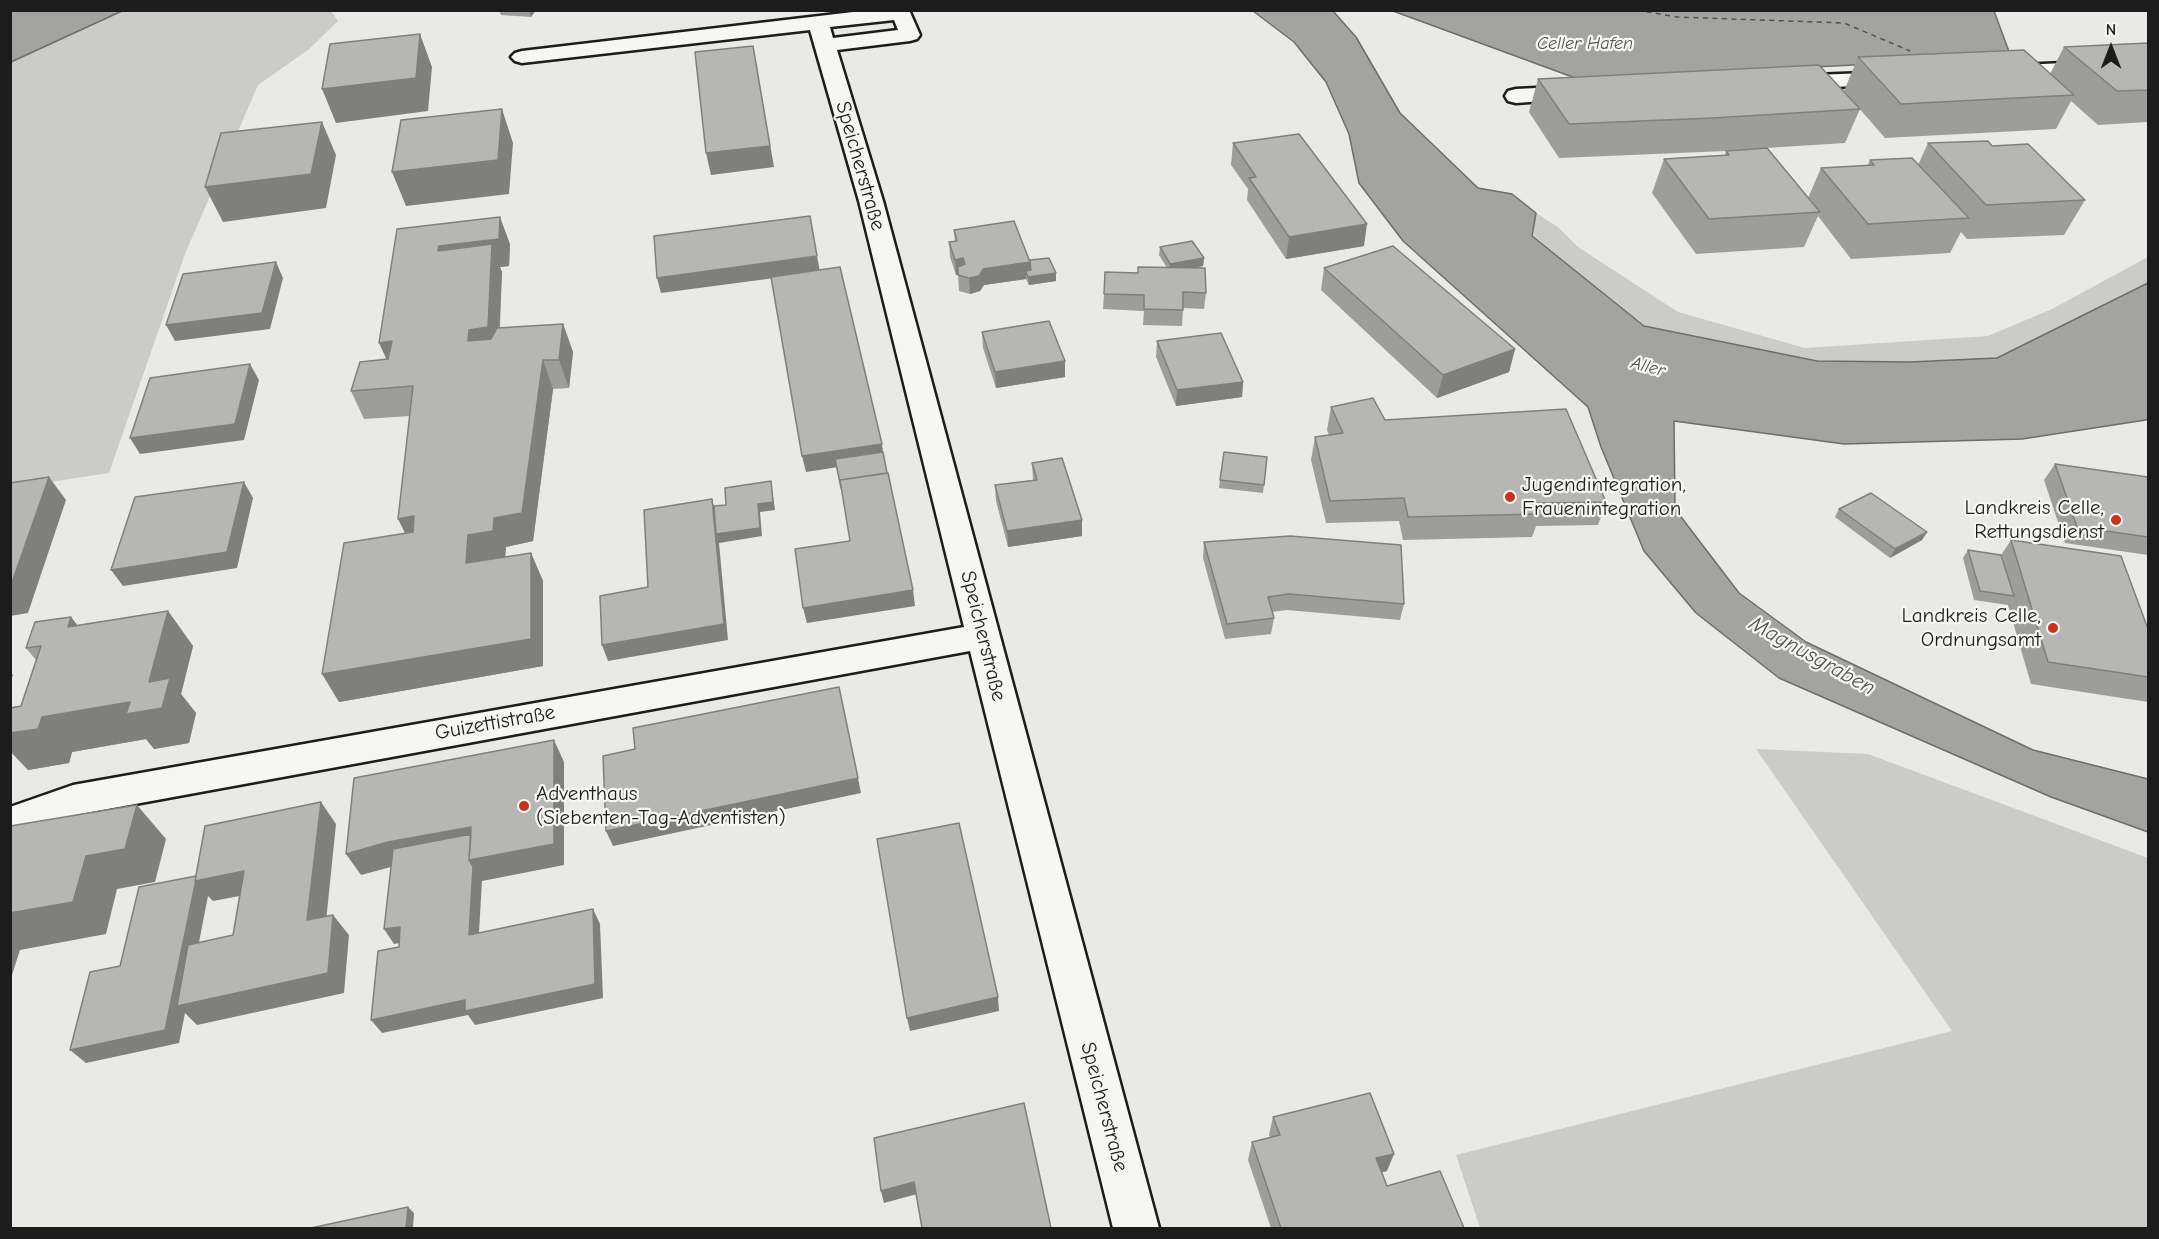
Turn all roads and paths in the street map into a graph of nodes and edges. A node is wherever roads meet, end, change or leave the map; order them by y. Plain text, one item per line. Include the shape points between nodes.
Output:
1 (522, 57) dead end
2 (2148, 64) edge
3 (1980, 73) edge
4 (1909, 77) edge
5 (1768, 84) edge
6 (1600, 92) edge
7 (1516, 96) dead end
8 (983, 636) junction
9 (10, 822) edge
10 (1136, 1228) edge

1 - 8 street, Speicherstraße via 821,34 871,201
2 - 3 street
4 - 5 street
6 - 7 street
8 - 9 street, Guizettistraße via 73,800
8 - 10 street, Speicherstraße

